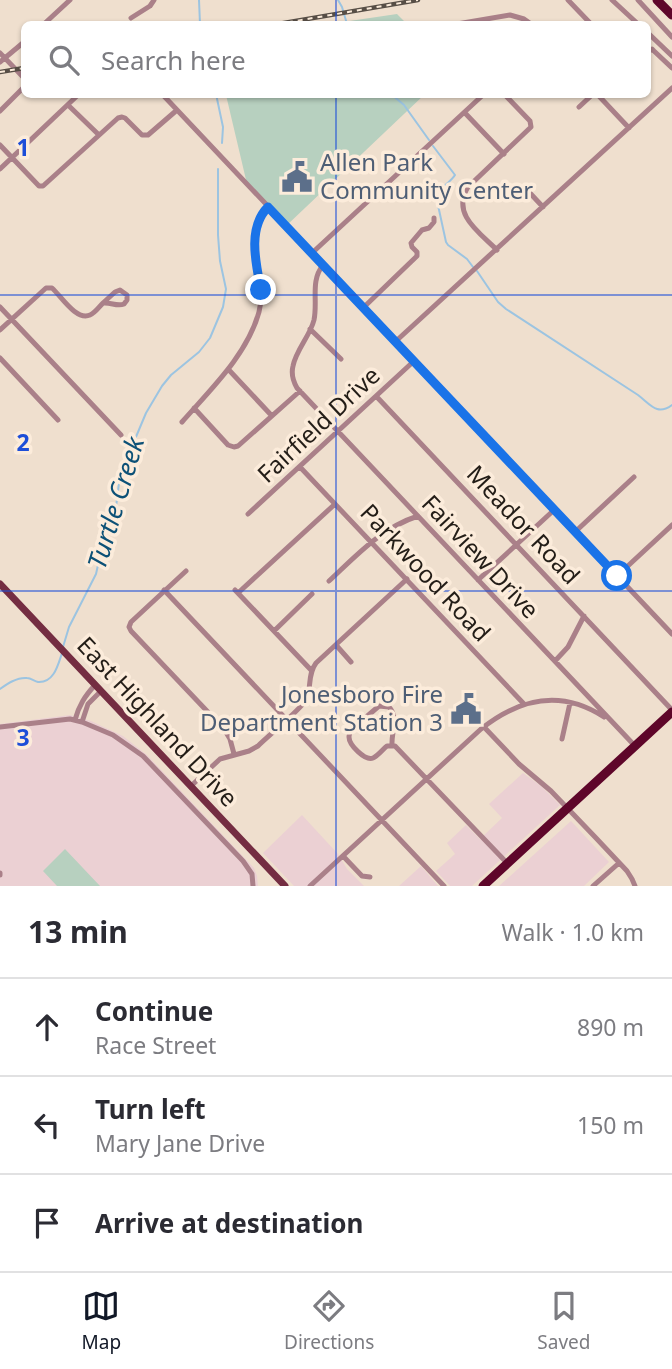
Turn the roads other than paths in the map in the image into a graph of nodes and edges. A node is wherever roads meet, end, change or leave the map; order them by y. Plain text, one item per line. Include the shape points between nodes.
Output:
1 (70, 0) edge
2 (154, 0) edge
3 (568, 0) edge
4 (612, 0) edge
5 (638, 0) edge
6 (657, 0) edge
7 (672, 15) edge
8 (517, 16) junction
9 (131, 18) dead end
10 (47, 21) edge
11 (477, 21) edge
12 (516, 21) edge
13 (527, 21) edge
14 (588, 21) edge
15 (635, 21) edge
16 (651, 36) edge
17 (672, 37) edge
18 (21, 45) edge
19 (651, 50) edge
20 (0, 53) edge
21 (672, 56) edge
22 (3, 60) edge
23 (672, 68) edge
24 (21, 75) edge
25 (672, 89) edge
26 (21, 90) edge
27 (75, 98) edge
28 (166, 98) edge
29 (481, 98) edge
30 (509, 98) edge
31 (590, 98) edge
32 (599, 98) edge
33 (68, 105) junction
34 (579, 107) dead end
35 (177, 110) junction
36 (0, 111) edge
37 (465, 113) junction
38 (629, 128) junction
39 (99, 135) junction
40 (0, 145) edge
41 (504, 154) junction
42 (12, 158) junction
43 (0, 169) edge
44 (529, 192) dead end
45 (268, 207) junction
46 (543, 207) junction
47 (434, 218) dead end
48 (497, 250) junction
49 (312, 253) junction
50 (323, 265) junction
51 (103, 303) dead end
52 (0, 307) edge
53 (363, 308) junction
54 (12, 319) junction
55 (310, 329) junction
56 (0, 330) edge
57 (395, 342) junction
58 (0, 358) edge
59 (341, 359) dead end
60 (414, 361) junction
61 (6, 364) junction
62 (228, 369) junction
63 (0, 370) edge
64 (300, 391) junction
65 (376, 396) junction
66 (194, 408) junction
67 (272, 416) junction
68 (58, 420) dead end
69 (182, 422) dead end
70 (338, 431) junction
71 (121, 435) dead end
72 (300, 467) junction
73 (634, 477) dead end
74 (335, 504) junction
75 (554, 510) junction
76 (248, 514) dead end
77 (418, 516) junction
78 (672, 525) edge
79 (575, 532) junction
80 (371, 542) junction
81 (517, 544) junction
82 (186, 571) dead end
83 (617, 576) junction
84 (407, 579) junction
85 (478, 580) junction
86 (328, 581) dead end
87 (2, 590) edge
88 (164, 590) junction
89 (312, 594) dead end
90 (584, 616) junction
91 (274, 631) junction
92 (672, 634) edge
93 (336, 645) junction
94 (555, 661) junction
95 (351, 662) dead end
96 (311, 670) junction
97 (98, 688) junction
98 (570, 703) junction
99 (524, 704) junction
100 (672, 711) edge
101 (286, 720) junction
102 (610, 720) junction
103 (78, 721) junction
104 (0, 727) edge
105 (484, 727) junction
106 (562, 739) dead end
107 (392, 746) junction
108 (635, 746) junction
109 (234, 754) junction
110 (426, 779) junction
111 (191, 786) junction
112 (568, 808) junction
113 (382, 820) junction
114 (343, 856) junction
115 (507, 863) junction
116 (619, 863) junction
117 (370, 877) dead end
118 (253, 886) edge
119 (285, 886) edge
120 (310, 886) edge
121 (444, 886) edge
122 (483, 886) edge
123 (593, 886) edge
124 (635, 886) edge

1 - 10 street
2 - 9 street
3 - 14 street
4 - 15 street
5 - 17 street
6 - 7 highway
8 - 11 street
8 - 12 street
8 - 13 street
16 - 21 street
18 - 22 street
19 - 23 street
20 - 22 street
22 - 24 street
25 - 38 street
26 - 36 street
27 - 33 street
28 - 35 street
29 - 37 street
30 - 41 street via 531,124
31 - 34 street
32 - 38 street
33 - 39 street
33 - 42 street
35 - 39 street via 148,135 122,117
35 - 45 street
37 - 41 street
37 - 49 street
38 - 46 street
39 - 42 street via 43,186
40 - 42 street
41 - 48 street via 468,187 462,204 468,220
42 - 43 street
44 - 46 street
45 - 49 street
45 - 62 street via 256,227 258,315
46 - 48 street
47 - 53 street via 411,243 417,257
48 - 57 street
49 - 50 street
50 - 53 street
50 - 55 street via 315,278
51 - 54 street via 83,317 50,287
52 - 54 street
53 - 57 street
54 - 56 street
54 - 71 street
55 - 59 street
55 - 64 street via 292,366
57 - 60 street
58 - 61 street
60 - 65 street, Fairfield Drive
60 - 75 street
61 - 63 street
61 - 68 street
62 - 66 street
62 - 67 street
64 - 67 street
64 - 70 street, Fairview Drive
65 - 70 street, Fairfield Drive
65 - 81 street, Meador Road
66 - 67 street via 233,447
66 - 69 street
70 - 72 street, Fairfield Drive
70 - 77 street, Fairview Drive
72 - 74 street, Parkwood Road
72 - 76 street, Fairfield Drive
73 - 79 street
74 - 80 street, Parkwood Road
74 - 91 street via 237,592
75 - 79 street
75 - 81 street
77 - 80 street via 394,525
77 - 85 street, Fairview Drive
78 - 83 street
79 - 83 street
80 - 84 street, Parkwood Road
80 - 86 street
81 - 85 street
81 - 90 street, Meador Road
82 - 88 street
83 - 92 street
84 - 93 street
84 - 99 street, Parkwood Road
85 - 94 street, Fairview Drive
87 - 97 main road, East Highland Drive
88 - 101 street
88 - 109 street via 129,627 224,729
89 - 91 street
90 - 94 street via 574,638
90 - 100 street, Meador Road
91 - 96 street
93 - 95 street
93 - 96 street
94 - 102 street, Fairview Drive
96 - 101 street via 307,698
97 - 103 street via 84,698
97 - 111 main road, East Highland Drive
98 - 99 street
98 - 102 street
98 - 106 street
99 - 105 street
100 - 108 highway
101 - 109 street via 258,746
101 - 113 street
102 - 108 street, Fairview Drive
103 - 104 street
103 - 118 street via 113,735 143,756 247,867
105 - 110 street
105 - 112 street
107 - 107 street via 369,759 348,735 375,708 385,706 395,718
107 - 110 street
108 - 112 highway
109 - 111 street via 220,759
110 - 113 street
110 - 115 street
111 - 119 main road, East Highland Drive
112 - 115 highway
112 - 116 street
113 - 114 street
113 - 121 street
114 - 117 street via 362,876
114 - 120 street
115 - 122 highway
116 - 123 street
116 - 124 street

